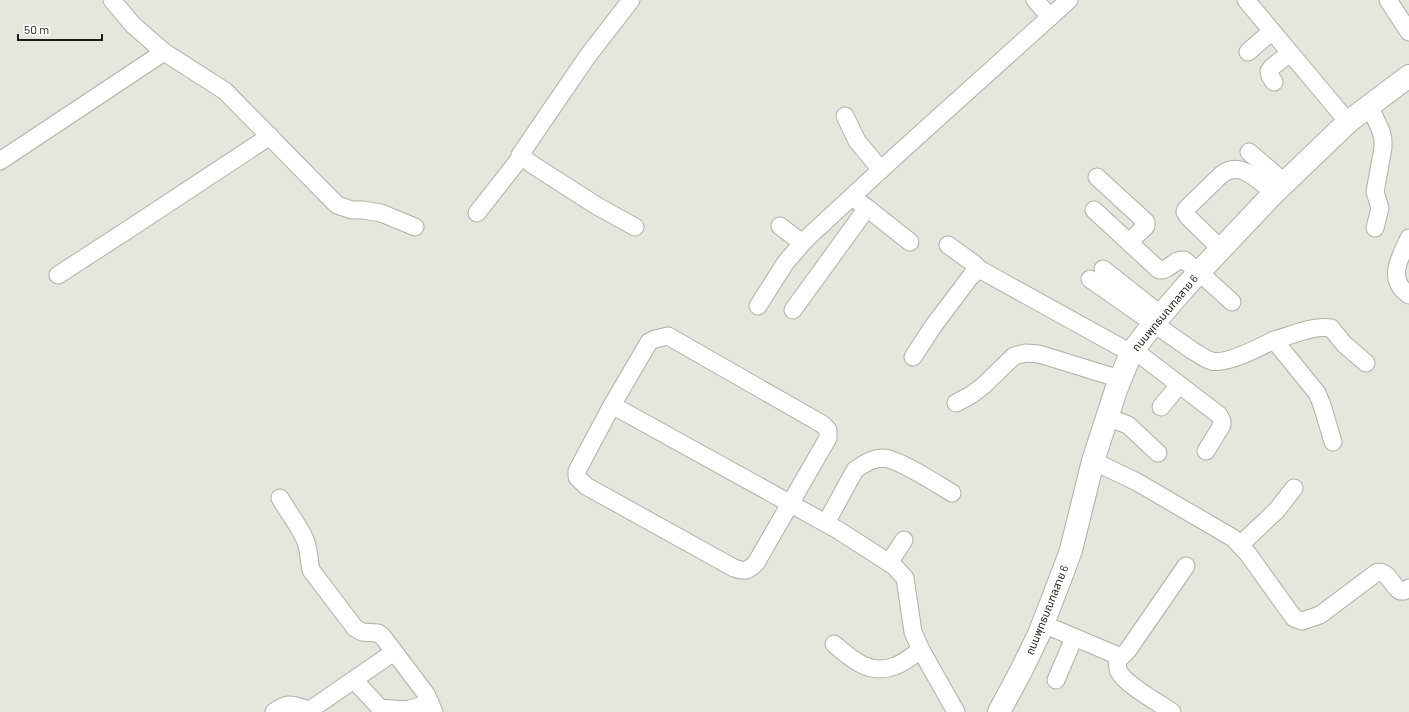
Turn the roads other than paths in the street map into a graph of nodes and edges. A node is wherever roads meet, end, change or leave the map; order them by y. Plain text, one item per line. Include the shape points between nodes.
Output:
1 (112, 0) edge
2 (631, 0) edge
3 (1035, 0) edge
4 (1069, 0) edge
5 (1246, 0) edge
6 (1388, 0) edge
7 (1050, 17) junction
8 (1272, 31) junction
9 (1409, 32) edge
10 (164, 52) junction
11 (1248, 52) dead end
12 (1290, 54) junction
13 (1409, 76) edge
14 (1274, 82) dead end
15 (1369, 105) junction
16 (845, 116) dead end
17 (1348, 122) junction
18 (270, 136) junction
19 (1249, 152) dead end
20 (521, 157) junction
21 (0, 161) edge
22 (881, 170) junction
23 (1097, 177) dead end
24 (1279, 188) junction
25 (852, 197) junction
26 (867, 208) junction
27 (1094, 210) dead end
28 (477, 213) dead end
29 (780, 226) dead end
30 (415, 227) dead end
31 (635, 227) dead end
32 (1374, 228) dead end
33 (1409, 238) edge
34 (910, 242) dead end
35 (1129, 242) junction
36 (802, 243) junction
37 (948, 245) dead end
38 (1221, 249) junction
39 (979, 269) junction
40 (1199, 272) junction
41 (1097, 274) dead end
42 (58, 275) dead end
43 (1409, 295) edge
44 (1232, 302) dead end
45 (758, 306) dead end
46 (793, 310) dead end
47 (1157, 319) junction
48 (1274, 340) junction
49 (1132, 352) junction
50 (914, 357) dead end
51 (1366, 363) dead end
52 (1118, 385) junction
53 (1179, 385) junction
54 (956, 403) dead end
55 (612, 405) junction
56 (1161, 407) dead end
57 (1108, 415) junction
58 (1333, 442) dead end
59 (1206, 451) dead end
60 (1158, 453) dead end
61 (1093, 461) junction
62 (1294, 488) dead end
63 (952, 493) dead end
64 (280, 498) dead end
65 (790, 504) junction
66 (826, 523) junction
67 (904, 540) dead end
68 (1240, 545) junction
69 (889, 563) junction
70 (1186, 566) dead end
71 (1409, 588) edge
72 (1043, 624) junction
73 (1074, 638) junction
74 (834, 644) dead end
75 (921, 650) junction
76 (394, 652) junction
77 (1117, 656) junction
78 (354, 680) junction
79 (1056, 680) dead end
80 (432, 707) edge
81 (308, 711) edge
82 (274, 712) edge
83 (956, 712) edge
84 (999, 712) edge
85 (1172, 712) edge

1 - 10 street via 133,25
2 - 20 street via 587,57
3 - 7 street
4 - 7 street
5 - 8 street
6 - 9 street
7 - 22 street
8 - 11 street
8 - 12 street
10 - 18 street via 225,91
10 - 21 street
12 - 14 street via 1269,71
12 - 17 street
13 - 15 main road, ถนนพุทธมณฑลสาย 6
15 - 17 main road, ถนนพุทธมณฑลสาย 6
15 - 32 street via 1383,139 1375,192 1380,208
16 - 22 street via 857,141
17 - 24 main road, ถนนพุทธมณฑลสาย 6
18 - 30 street via 337,205 352,210 381,213
18 - 42 street
19 - 24 street
20 - 28 street
20 - 31 street
22 - 25 street
23 - 35 street via 1146,222 1146,226
24 - 38 main road, ถนนพุทธมณฑลสาย 6
24 - 38 street via 1246,172 1226,170 1186,210 1188,217
25 - 26 street
25 - 36 street
26 - 34 street
26 - 46 street
27 - 35 street
29 - 36 street
33 - 43 street via 1397,266 1396,275 1400,287
35 - 40 street via 1159,270 1184,260
36 - 45 street via 786,262
37 - 39 street
38 - 40 main road, ถนนพุทธมณฑลสาย 6
39 - 49 street
39 - 50 street via 934,325
40 - 44 street
40 - 47 main road, ถนนพุทธมณฑลสาย 6
41 - 47 street
47 - 48 street via 1211,361 1228,360
47 - 49 main road, ถนนพุทธมณฑลสาย 6
48 - 51 street via 1316,328 1331,328 1344,344
48 - 58 street via 1317,393
49 - 52 main road, ถนนพุทธมณฑลสาย 6
49 - 53 street
52 - 54 street via 1039,354 1026,353 1014,356 983,386
52 - 57 main road, ถนนพุทธมณฑลสาย 6
53 - 56 street
53 - 59 street via 1219,415 1222,421 1218,434
55 - 65 street
55 - 65 street via 577,471 577,477 613,501 743,572 750,570 756,563
55 - 65 street via 650,342 668,336 826,427 828,438
57 - 60 street via 1128,425
57 - 61 main road, ถนนพุทธมณฑลสาย 6
61 - 68 street via 1137,482 1233,538
61 - 72 main road, ถนนพุทธมณฑลสาย 6 via 1071,550
62 - 68 street via 1277,510
63 - 66 street via 897,462 884,458 872,460 856,470
64 - 76 street via 306,541 308,560 320,582 355,628 362,632 378,633
65 - 66 street
66 - 69 street
67 - 69 street
68 - 71 street via 1290,614 1302,621 1320,615 1381,572 1386,574 1400,591
69 - 75 street via 905,578 910,622
70 - 77 street via 1128,650 1121,657
72 - 73 street
72 - 84 main road, ถนนพุทธมณฑลสาย 6
73 - 77 street
73 - 79 street
74 - 75 street via 866,667 878,669 894,666
75 - 83 street
76 - 78 street
76 - 80 street via 426,694
77 - 85 street via 1117,666 1126,681
78 - 80 street via 380,708 406,710
78 - 81 street
81 - 82 street via 290,704

